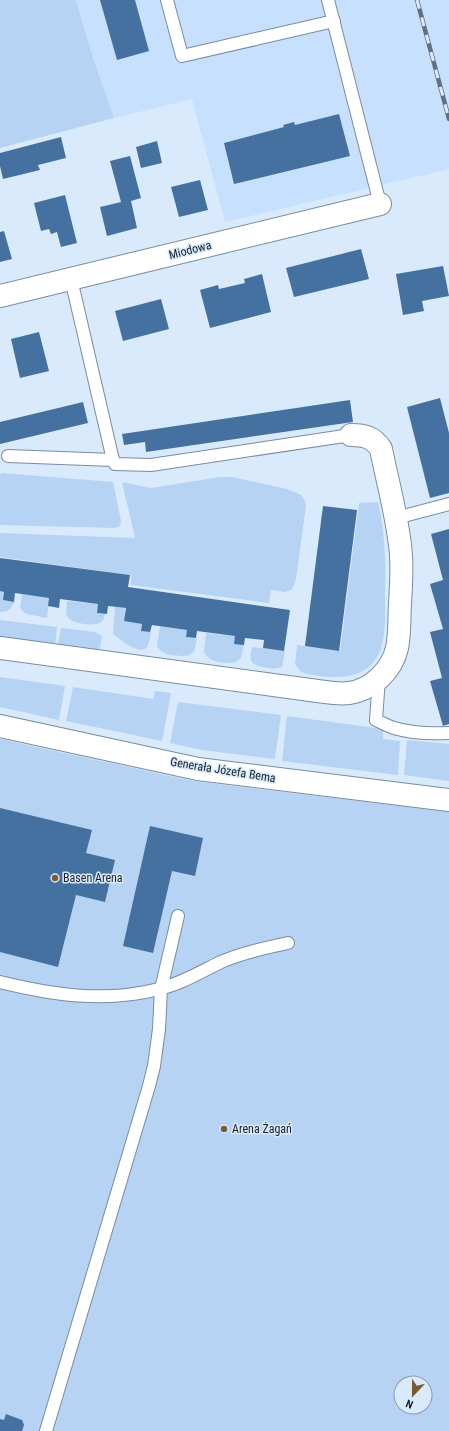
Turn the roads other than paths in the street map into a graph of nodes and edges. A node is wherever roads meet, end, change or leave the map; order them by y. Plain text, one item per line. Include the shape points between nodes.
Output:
1 (167, 0) edge
2 (328, 0) edge
3 (334, 21) junction
4 (380, 204) joint
5 (71, 279) junction
6 (0, 296) edge
7 (351, 435) joint
8 (8, 456) dead end
9 (113, 460) junction
10 (449, 504) edge
11 (396, 518) junction
12 (0, 648) edge
13 (379, 678) junction
14 (0, 726) edge
15 (449, 734) edge
16 (449, 800) edge
17 (178, 916) dead end
18 (288, 943) dead end
19 (0, 982) edge
20 (161, 989) junction
21 (46, 1431) edge

1 - 3 lane via 182,56
2 - 3 lane
3 - 4 lane
4 - 5 street, Miodowa
5 - 6 street, Miodowa
5 - 9 lane
7 - 9 lane via 151,465 115,464
7 - 11 street via 371,438 381,449
8 - 9 lane
10 - 11 lane
11 - 13 street via 400,539 401,571 397,648 387,670
12 - 13 street via 325,692 359,691
13 - 15 lane via 376,720 393,728
14 - 16 street, Generała Józefa Bema via 198,769
17 - 20 lane
18 - 20 lane via 236,956
19 - 20 lane via 81,996 118,996
20 - 21 lane via 159,1029 149,1086

